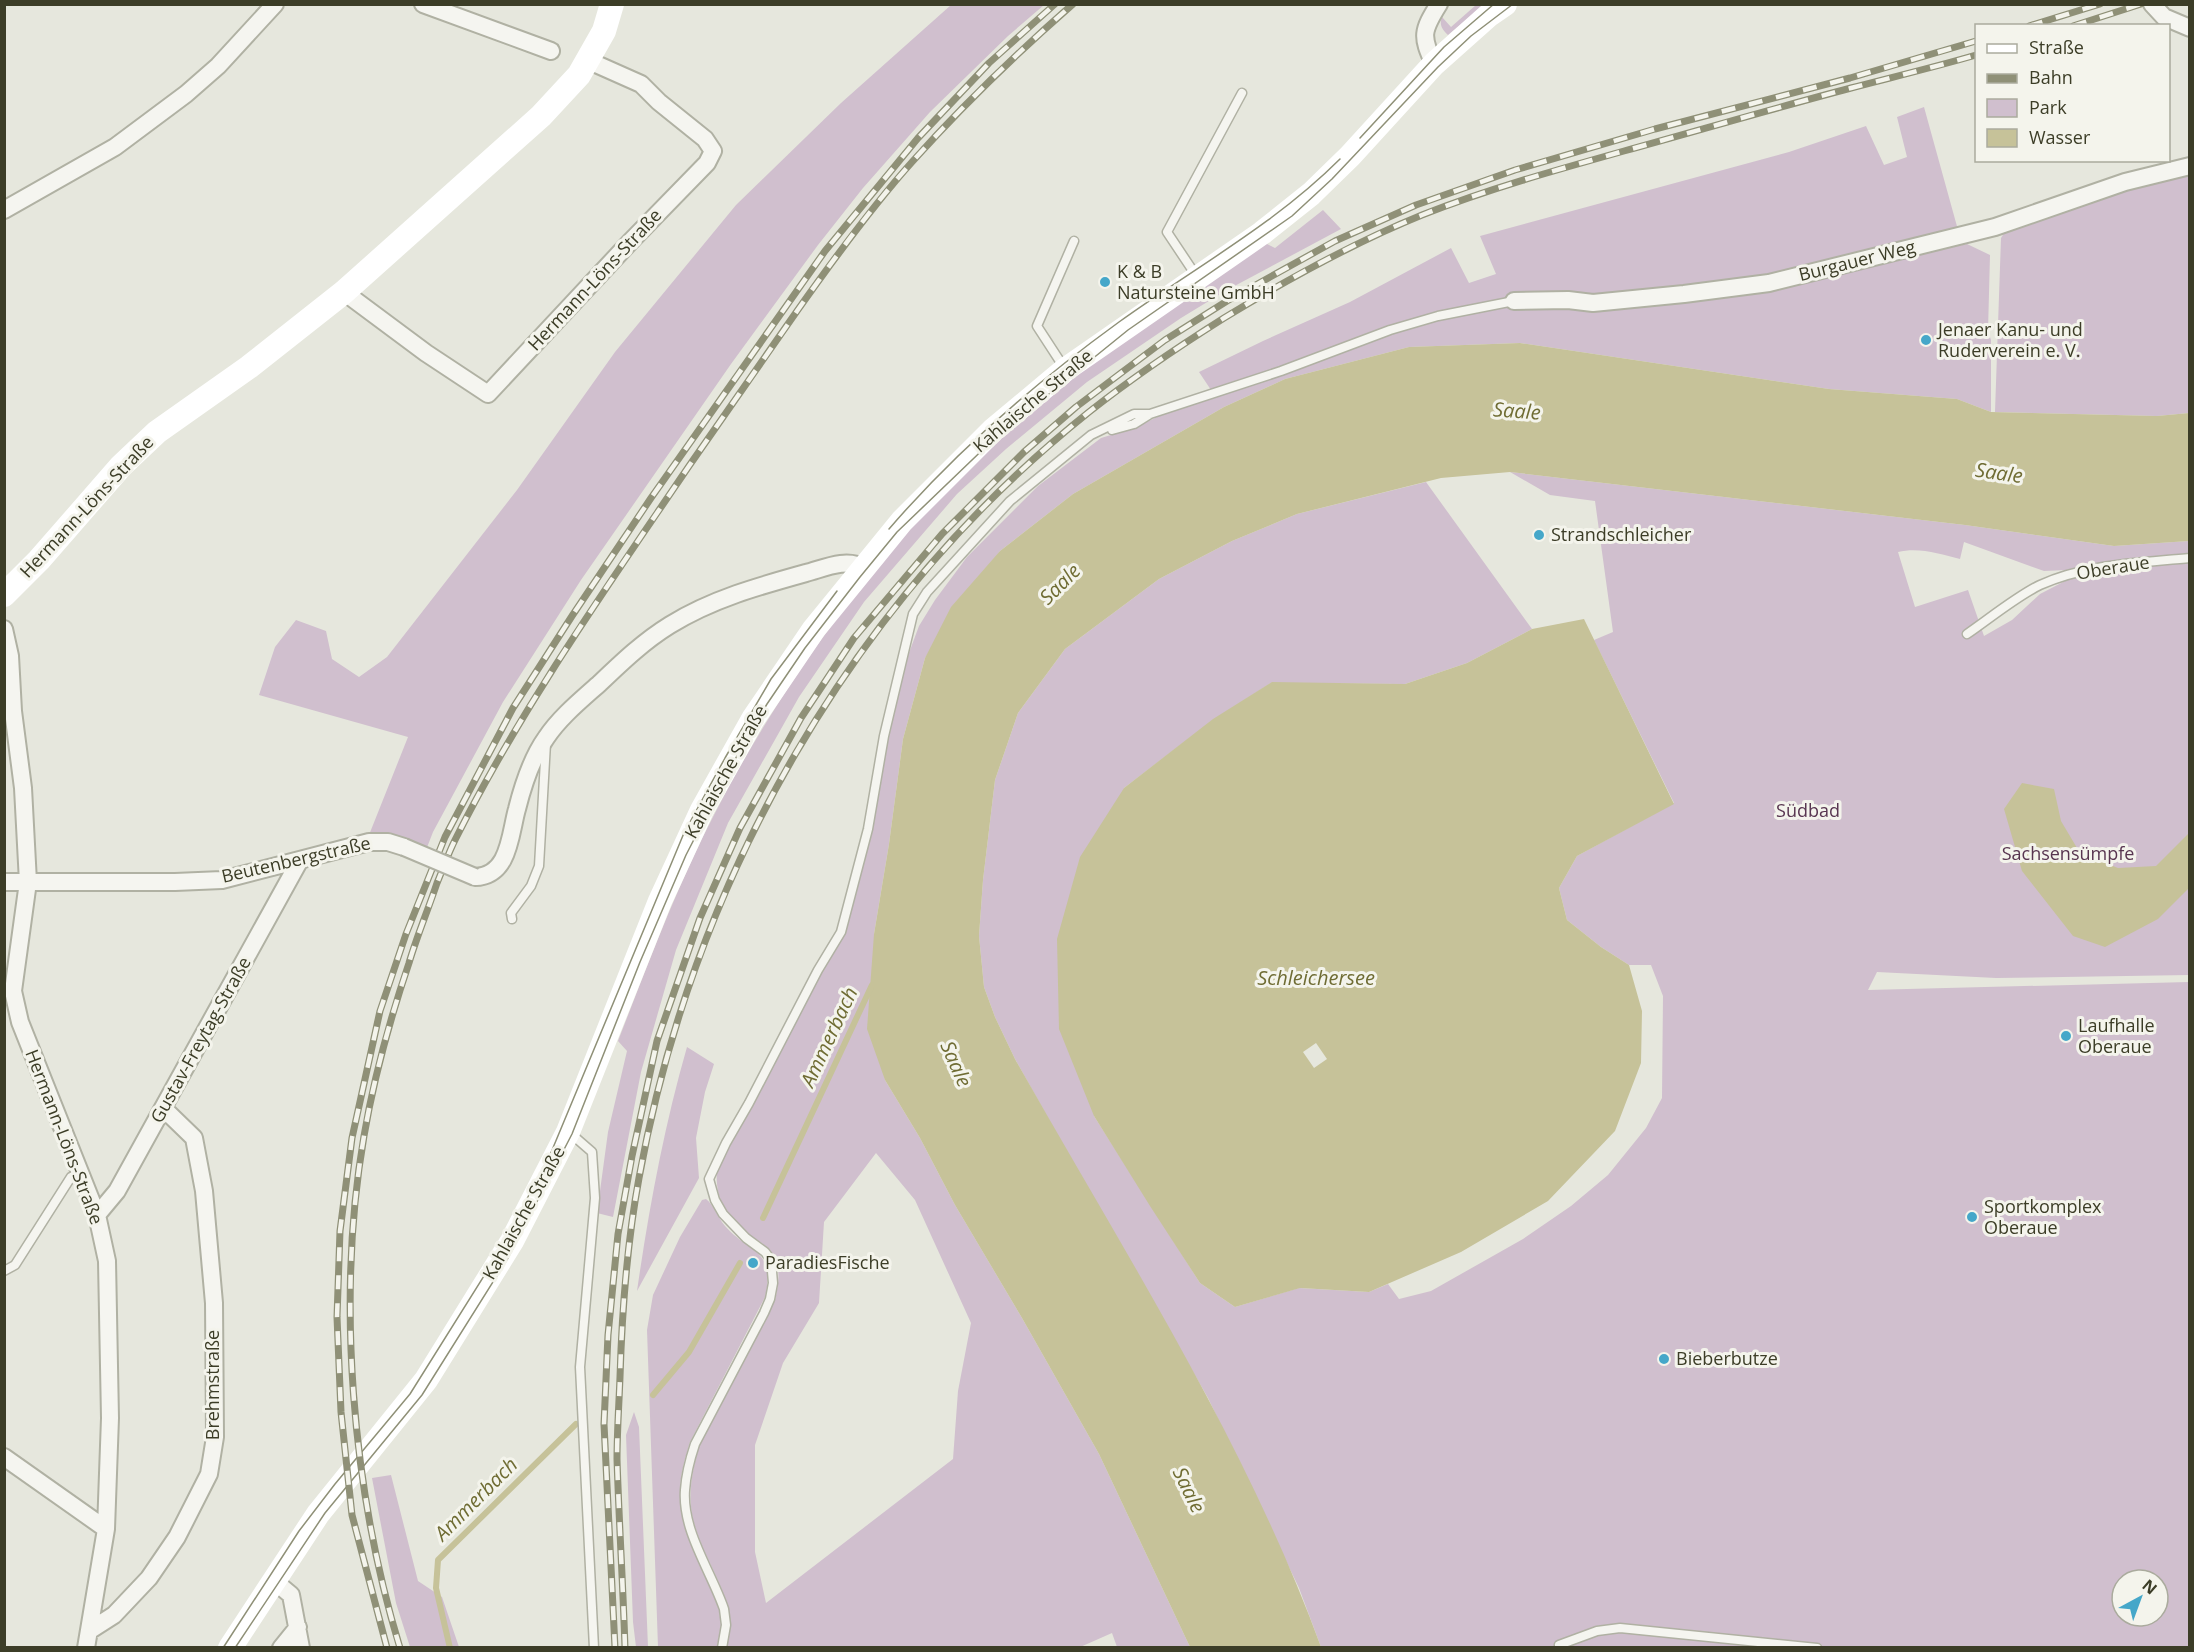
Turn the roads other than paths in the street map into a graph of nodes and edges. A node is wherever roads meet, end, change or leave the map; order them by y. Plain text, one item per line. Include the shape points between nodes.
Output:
1 (275, 4) edge
2 (423, 4) edge
3 (612, 4) edge
4 (1439, 4) edge
5 (1505, 4) edge
6 (2152, 4) edge
7 (2190, 28) edge
8 (551, 51) dead end
9 (587, 60) junction
10 (1434, 64) junction
11 (1242, 93) dead end
12 (2190, 166) edge
13 (4, 210) edge
14 (1074, 242) dead end
15 (1197, 278) junction
16 (344, 292) junction
17 (1514, 301) joint
18 (1066, 369) junction
19 (2190, 558) edge
20 (863, 568) junction
21 (4, 595) edge
22 (4, 629) edge
23 (1967, 634) dead end
24 (546, 738) junction
25 (300, 860) junction
26 (4, 882) edge
27 (28, 882) junction
28 (512, 920) dead end
29 (164, 1108) junction
30 (568, 1132) junction
31 (81, 1172) junction
32 (97, 1215) junction
33 (4, 1271) edge
34 (4, 1458) edge
35 (106, 1529) junction
36 (273, 1580) junction
37 (298, 1627) junction
38 (88, 1639) edge
39 (1559, 1645) dead end
40 (230, 1647) edge
41 (281, 1647) edge
42 (301, 1647) edge
43 (594, 1647) edge
44 (722, 1647) edge
45 (1817, 1647) edge

1 - 13 street via 218,66 186,94 115,147
2 - 8 street
3 - 9 main road, Hermann-Löns-Straße via 604,32
4 - 10 street via 1427,23 1424,43
5 - 10 main road, Kahlaische Straße
6 - 7 street via 2164,18
9 - 16 main road, Hermann-Löns-Straße via 579,75 541,116
9 - 16 street, Hermann-Löns-Straße via 641,84 705,139 712,151 707,163 488,394
10 - 15 main road, Kahlaische Straße via 1311,194
11 - 15 lane via 1167,232
12 - 17 street, Burgauer Weg via 2125,182 1995,227 1769,283 1593,303
14 - 18 lane via 1037,326
15 - 18 main road, Kahlaische Straße
16 - 21 main road, Hermann-Löns-Straße via 249,367 157,432
17 - 44 lane via 1390,330 1150,414 1134,424 1091,435 1010,501 927,592 914,615 884,736 868,829 841,932 710,1179 723,1215 765,1252 773,1270 770,1299 695,1444 688,1466 688,1518 724,1609
18 - 20 main road, Kahlaische Straße via 993,430 902,522
19 - 23 lane, Oberaue via 2067,575 2038,586
20 - 24 street, Beutenbergstraße via 847,563 796,576 740,592 686,616 627,658 562,717
20 - 30 main road, Kahlaische Straße via 814,629 753,719 702,810 660,901
22 - 27 street, Hermann-Löns-Straße via 23,788
24 - 25 street, Beutenbergstraße, bridge via 528,772 504,857 488,874 475,877 404,847 378,841
24 - 28 lane via 539,866 528,891 511,913
25 - 27 street, Beutenbergstraße via 222,880
25 - 29 street, Gustav-Freytag-Straße
26 - 27 street, Beutenbergstraße
27 - 31 street, Hermann-Löns-Straße via 13,991 20,1022
29 - 32 street, Gustav-Freytag-Straße via 117,1191
29 - 38 street, Brehmstraße via 194,1138 204,1191 214,1303 215,1437 209,1474 177,1537 149,1578
30 - 36 main road, Kahlaische Straße via 512,1241 426,1380 318,1514
30 - 43 lane via 592,1152 595,1198 580,1367
31 - 32 street, Hermann-Löns-Straße
31 - 33 lane via 71,1178 15,1265
32 - 35 street, Hermann-Löns-Straße via 107,1261 110,1307
34 - 35 street
35 - 38 street, Hermann-Löns-Straße
36 - 37 street via 291,1595
36 - 40 main road, Kahlaische Straße
37 - 41 street
37 - 42 street
39 - 45 lane via 1598,1631 1620,1628

